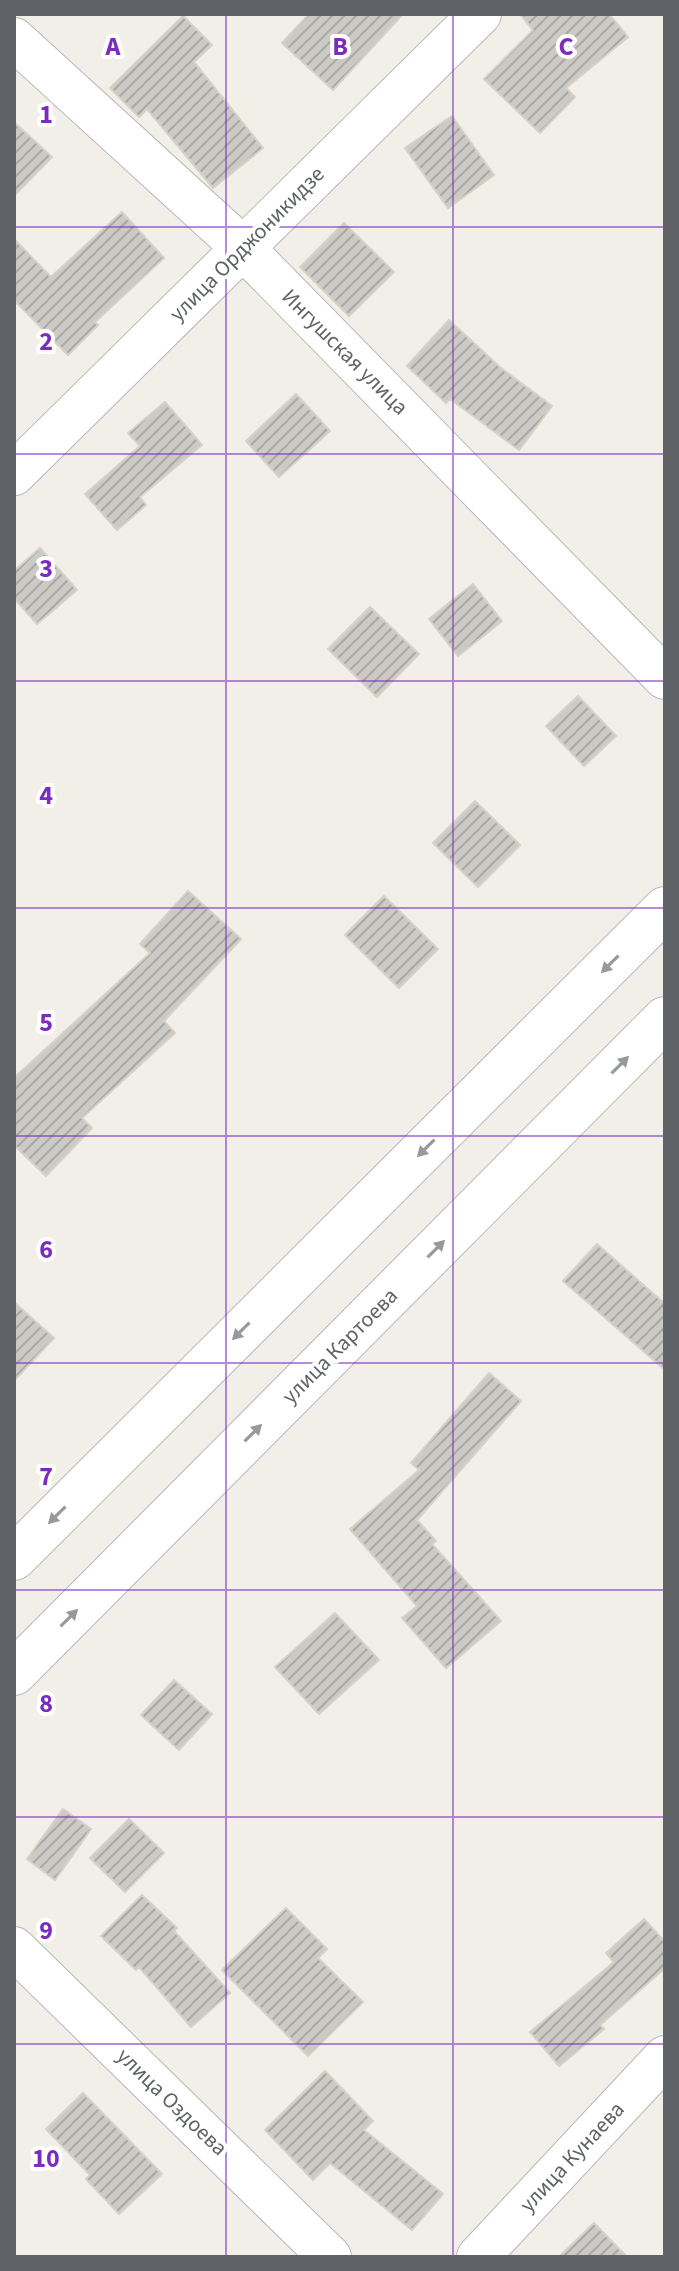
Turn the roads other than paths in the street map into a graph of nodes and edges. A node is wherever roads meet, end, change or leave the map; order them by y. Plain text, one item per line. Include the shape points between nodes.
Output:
1 (480, 14) edge
2 (14, 39) edge
3 (243, 248) junction
4 (14, 474) edge
5 (665, 678) edge
6 (665, 909) edge
7 (665, 1019) edge
8 (14, 1558) edge
9 (14, 1673) edge
10 (14, 1948) edge
11 (665, 2057) edge
12 (330, 2257) edge
13 (478, 2257) edge

1 - 3 street, улица Орджоникидзе
2 - 3 street, Ингушская улица
3 - 4 street, улица Орджоникидзе
3 - 5 street, Ингушская улица
6 -> 8 main road
9 -> 7 main road, улица Картоева
10 - 12 street, улица Оздоева
11 - 13 street, улица Кунаева

